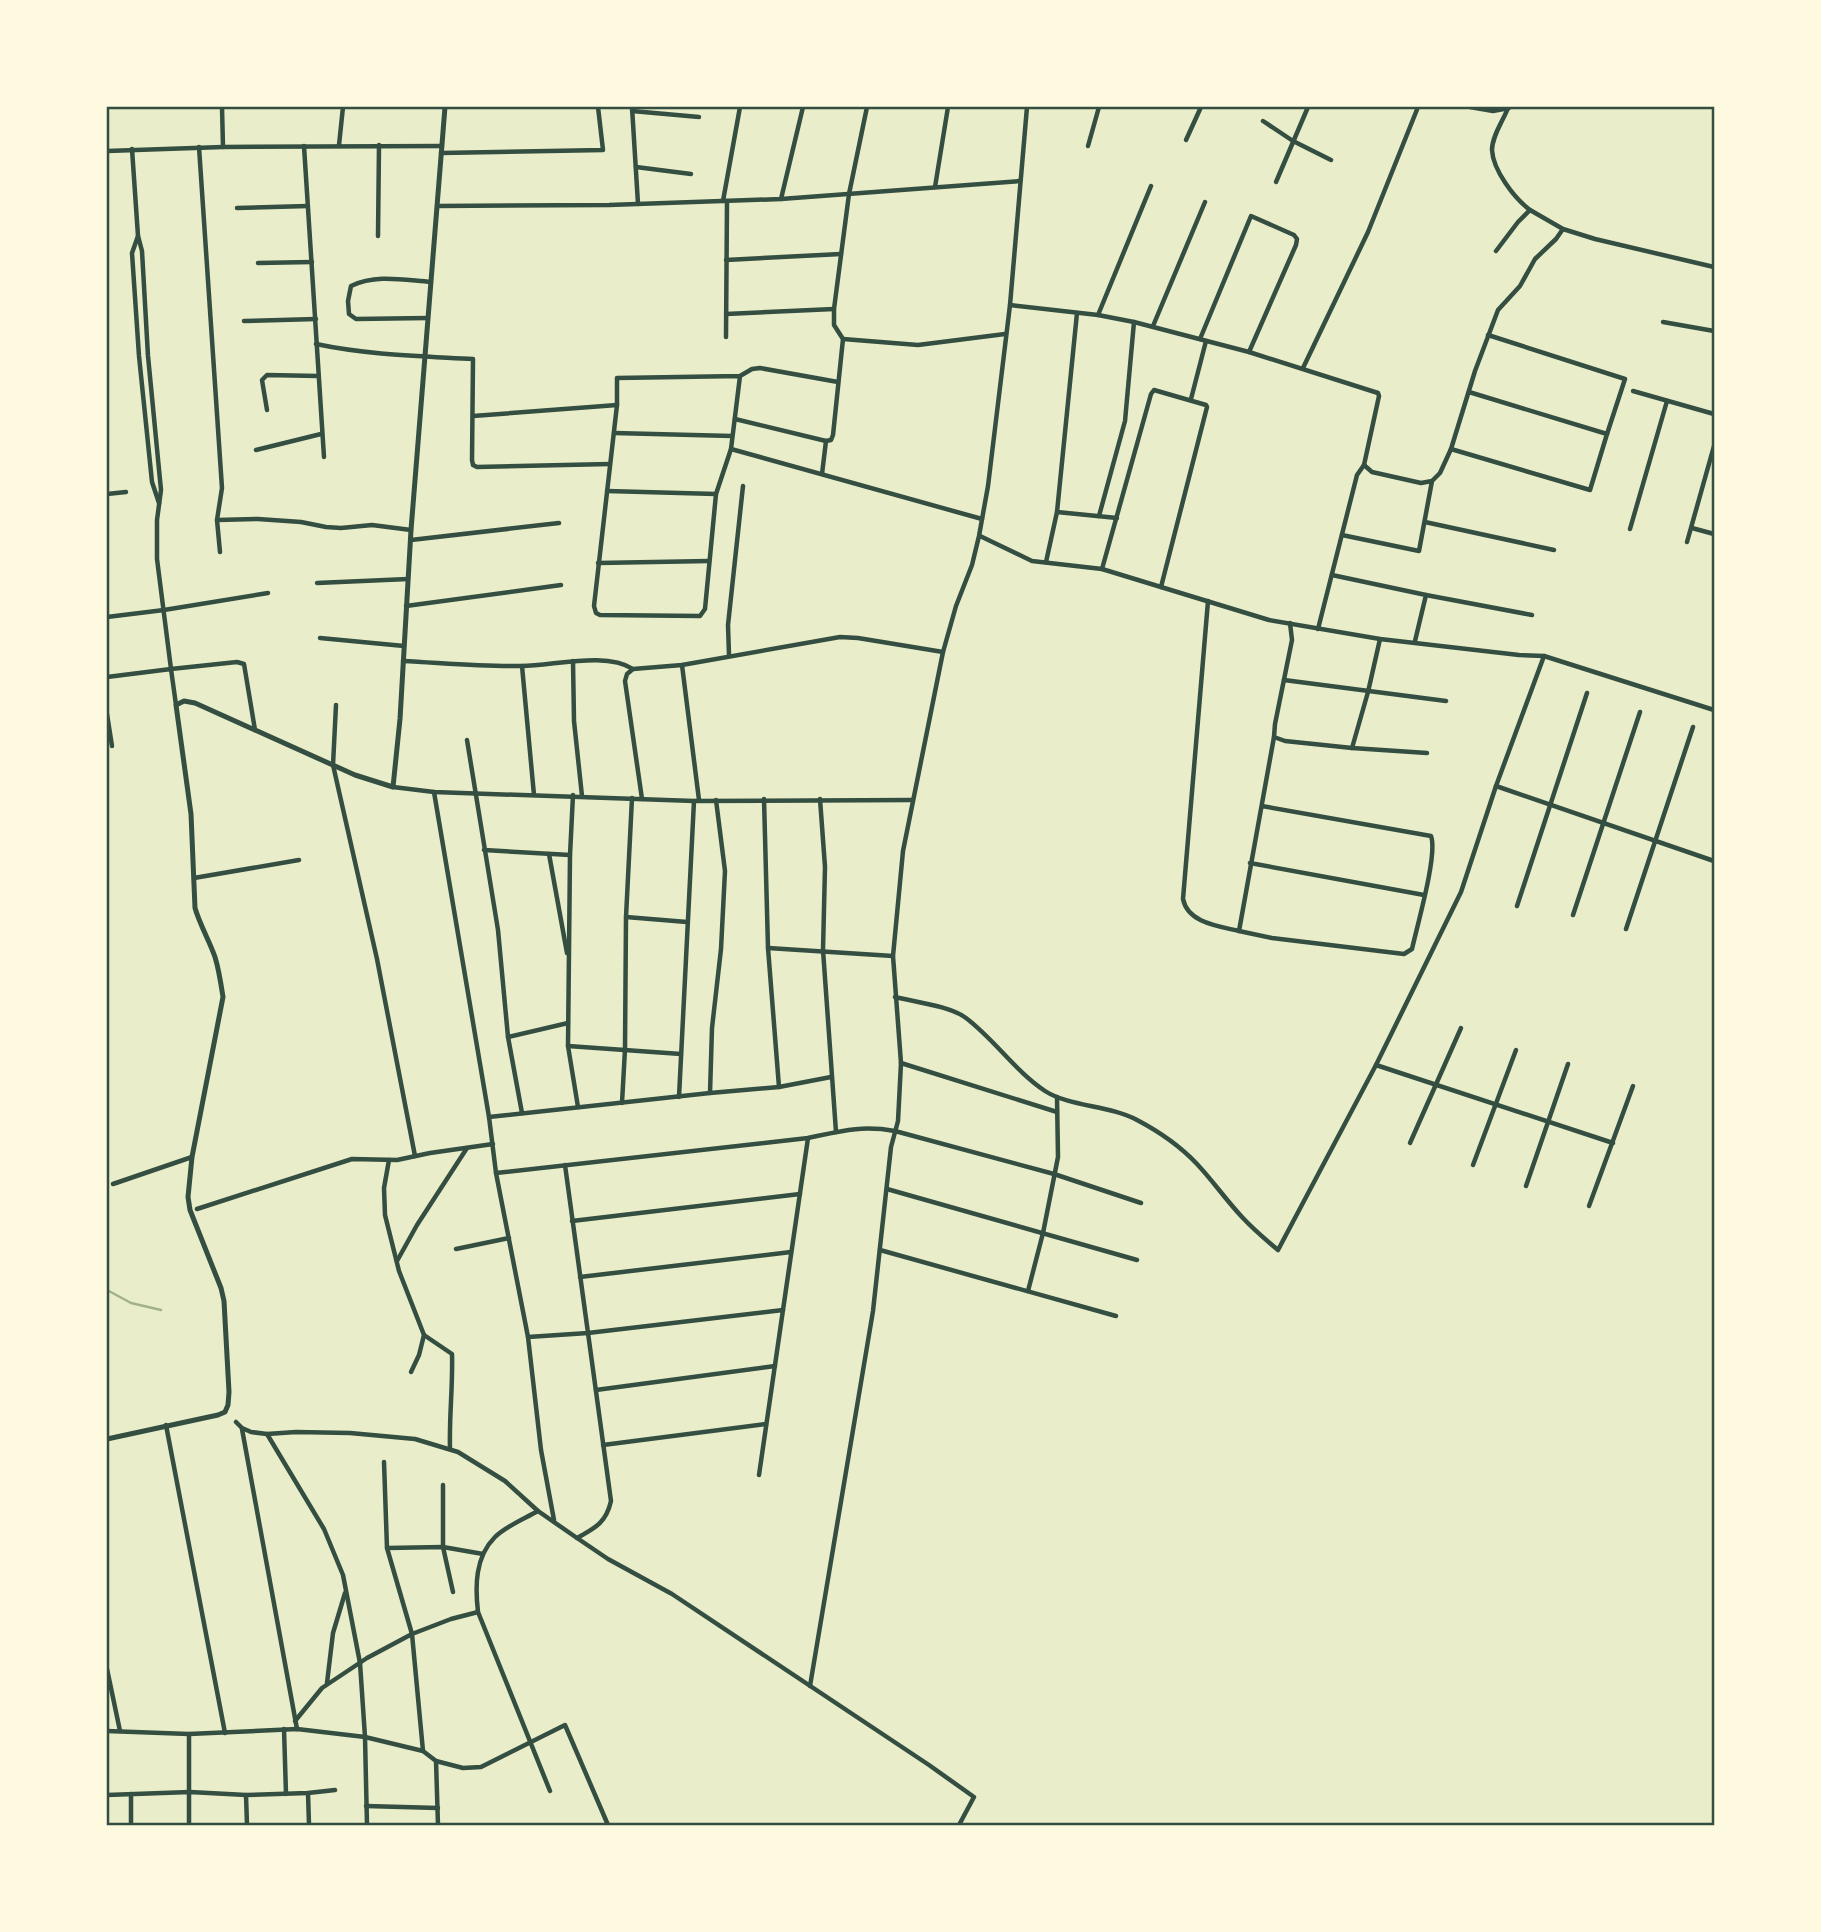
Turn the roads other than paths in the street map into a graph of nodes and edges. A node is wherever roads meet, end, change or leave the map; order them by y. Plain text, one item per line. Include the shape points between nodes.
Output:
1 (222, 107) edge
2 (343, 107) edge
3 (445, 107) edge
4 (598, 107) edge
5 (740, 107) edge
6 (803, 107) edge
7 (867, 107) edge
8 (948, 107) edge
9 (1027, 107) edge
10 (1099, 107) edge
11 (1201, 107) edge
12 (1308, 107) edge
13 (1418, 107) edge
14 (1470, 107) edge
15 (1509, 108) edge
16 (632, 109) edge
17 (699, 117) dead end
18 (1263, 121) dead end
19 (1186, 140) dead end
20 (1293, 141) junction
21 (339, 145) junction
22 (379, 145) junction
23 (304, 146) junction
24 (442, 146) junction
25 (1088, 146) dead end
26 (198, 147) junction
27 (223, 147) junction
28 (132, 149) junction
29 (107, 152) edge
30 (441, 153) junction
31 (1331, 160) dead end
32 (636, 167) junction
33 (691, 174) dead end
34 (1020, 181) junction
35 (1276, 182) dead end
36 (1151, 186) dead end
37 (935, 187) junction
38 (849, 194) junction
39 (781, 199) junction
40 (725, 201) junction
41 (1205, 202) dead end
42 (638, 204) junction
43 (308, 206) junction
44 (437, 206) junction
45 (237, 208) dead end
46 (1530, 210) junction
47 (1563, 229) junction
48 (138, 236) junction
49 (378, 236) dead end
50 (1496, 251) dead end
51 (841, 254) junction
52 (726, 260) junction
53 (312, 262) junction
54 (258, 264) dead end
55 (1714, 267) edge
56 (431, 282) junction
57 (1010, 305) junction
58 (834, 309) junction
59 (1077, 313) junction
60 (726, 314) junction
61 (1098, 315) junction
62 (428, 318) junction
63 (316, 319) junction
64 (244, 321) dead end
65 (1134, 322) junction
66 (1663, 322) dead end
67 (1153, 327) junction
68 (1714, 331) edge
69 (1006, 334) junction
70 (1488, 335) junction
71 (726, 337) dead end
72 (843, 339) junction
73 (1203, 340) junction
74 (316, 344) junction
75 (1249, 352) junction
76 (425, 355) junction
77 (139, 356) junction
78 (148, 356) junction
79 (1303, 368) junction
80 (318, 376) junction
81 (740, 376) junction
82 (838, 382) junction
83 (1633, 391) dead end
84 (1469, 392) junction
85 (1191, 399) junction
86 (1667, 401) junction
87 (617, 405) junction
88 (267, 410) dead end
89 (1714, 414) edge
90 (472, 416) junction
91 (735, 419) junction
92 (614, 433) junction
93 (321, 434) junction
94 (1607, 434) junction
95 (732, 436) junction
96 (826, 442) junction
97 (1714, 446) edge
98 (730, 449) junction
99 (1451, 449) junction
100 (256, 450) dead end
101 (324, 457) dead end
102 (610, 464) junction
103 (1364, 465) junction
104 (822, 474) junction
105 (1705, 480) junction
106 (1432, 481) junction
107 (1714, 483) edge
108 (743, 486) dead end
109 (607, 491) junction
110 (126, 492) dead end
111 (107, 494) edge
112 (716, 494) junction
113 (159, 504) junction
114 (1057, 512) junction
115 (1099, 516) junction
116 (1117, 518) junction
117 (982, 519) junction
118 (217, 520) junction
119 (1425, 522) junction
120 (559, 523) dead end
121 (1692, 528) junction
122 (1630, 529) dead end
123 (411, 530) junction
124 (1714, 534) edge
125 (979, 536) junction
126 (1342, 536) junction
127 (411, 540) junction
128 (1687, 542) dead end
129 (1554, 550) dead end
130 (220, 552) dead end
131 (709, 561) junction
132 (1046, 562) junction
133 (598, 563) junction
134 (1102, 569) junction
135 (1332, 575) junction
136 (408, 579) junction
137 (317, 583) dead end
138 (561, 585) dead end
139 (1161, 587) junction
140 (268, 593) dead end
141 (1426, 595) junction
142 (1208, 601) junction
143 (406, 606) junction
144 (164, 610) junction
145 (1532, 615) dead end
146 (107, 617) edge
147 (1290, 623) junction
148 (1318, 629) junction
149 (320, 638) dead end
150 (1380, 639) junction
151 (1415, 641) junction
152 (404, 646) junction
153 (943, 652) junction
154 (729, 655) junction
155 (1544, 656) junction
156 (403, 661) junction
157 (573, 661) junction
158 (682, 664) junction
159 (522, 666) junction
160 (170, 668) junction
161 (633, 670) junction
162 (107, 677) edge
163 (1284, 680) junction
164 (1368, 692) junction
165 (1587, 694) dead end
166 (1446, 701) dead end
167 (176, 705) junction
168 (336, 705) dead end
169 (1714, 710) edge
170 (1640, 712) dead end
171 (107, 713) edge
172 (1693, 727) dead end
173 (255, 731) junction
174 (1275, 737) junction
175 (467, 740) dead end
176 (112, 746) dead end
177 (1352, 748) junction
178 (1427, 753) dead end
179 (333, 765) junction
180 (1496, 786) junction
181 (393, 788) junction
182 (434, 792) junction
183 (476, 793) junction
184 (534, 795) junction
185 (573, 795) junction
186 (582, 796) junction
187 (632, 798) junction
188 (642, 799) junction
189 (764, 799) junction
190 (820, 799) junction
191 (696, 800) junction
192 (716, 800) junction
193 (913, 800) junction
194 (1550, 804) junction
195 (1262, 806) junction
196 (1602, 822) junction
197 (1655, 840) junction
198 (484, 850) junction
199 (549, 854) junction
200 (570, 855) junction
201 (299, 860) dead end
202 (1714, 861) edge
203 (1250, 863) junction
204 (194, 878) junction
205 (1424, 895) junction
206 (1517, 906) dead end
207 (1573, 915) dead end
208 (625, 917) junction
209 (688, 922) junction
210 (1626, 929) dead end
211 (1239, 931) junction
212 (768, 948) junction
213 (823, 950) junction
214 (893, 956) junction
215 (569, 967) junction
216 (895, 997) junction
217 (568, 1023) junction
218 (1461, 1028) dead end
219 (508, 1037) junction
220 (568, 1046) junction
221 (625, 1049) junction
222 (1516, 1050) dead end
223 (681, 1054) junction
224 (901, 1063) junction
225 (1568, 1064) dead end
226 (1376, 1065) junction
227 (831, 1077) junction
228 (1436, 1084) junction
229 (1633, 1086) dead end
230 (779, 1087) junction
231 (710, 1093) junction
232 (679, 1097) junction
233 (1057, 1097) junction
234 (622, 1103) junction
235 (1494, 1104) junction
236 (578, 1107) junction
237 (1057, 1112) junction
238 (522, 1113) junction
239 (489, 1117) junction
240 (1548, 1122) junction
241 (895, 1131) junction
242 (836, 1132) junction
243 (808, 1138) junction
244 (1410, 1143) dead end
245 (1613, 1143) junction
246 (493, 1144) junction
247 (467, 1148) junction
248 (415, 1156) junction
249 (192, 1157) junction
250 (389, 1160) junction
251 (565, 1165) junction
252 (1473, 1165) dead end
253 (496, 1173) junction
254 (1054, 1174) junction
255 (113, 1184) dead end
256 (1526, 1186) dead end
257 (887, 1189) junction
258 (800, 1194) junction
259 (1140, 1203) dead end
260 (1589, 1206) dead end
261 (197, 1209) dead end
262 (572, 1221) junction
263 (1043, 1233) junction
264 (509, 1238) junction
265 (456, 1249) dead end
266 (880, 1250) junction
267 (791, 1252) junction
268 (1137, 1260) dead end
269 (397, 1262) junction
270 (580, 1277) junction
271 (1028, 1291) junction
272 (783, 1310) junction
273 (1116, 1316) dead end
274 (588, 1333) junction
275 (424, 1335) junction
276 (528, 1337) junction
277 (775, 1366) junction
278 (411, 1372) dead end
279 (596, 1390) junction
280 (236, 1422) dead end
281 (766, 1424) junction
282 (166, 1425) junction
283 (242, 1428) junction
284 (267, 1434) junction
285 (107, 1439) edge
286 (603, 1446) junction
287 (450, 1449) junction
288 (384, 1462) dead end
289 (759, 1475) dead end
290 (443, 1485) dead end
291 (538, 1511) junction
292 (554, 1521) junction
293 (576, 1538) junction
294 (443, 1547) junction
295 (387, 1548) junction
296 (484, 1554) junction
297 (346, 1590) junction
298 (453, 1592) dead end
299 (478, 1612) junction
300 (412, 1634) junction
301 (360, 1662) junction
302 (107, 1669) edge
303 (327, 1684) junction
304 (810, 1686) junction
305 (295, 1721) junction
306 (284, 1729) junction
307 (297, 1729) junction
308 (107, 1731) edge
309 (120, 1731) junction
310 (225, 1733) junction
311 (189, 1734) junction
312 (365, 1737) junction
313 (530, 1741) junction
314 (423, 1751) junction
315 (436, 1761) junction
316 (335, 1790) dead end
317 (550, 1791) dead end
318 (190, 1792) junction
319 (309, 1793) junction
320 (131, 1794) junction
321 (286, 1794) junction
322 (107, 1795) edge
323 (246, 1795) junction
324 (366, 1806) junction
325 (438, 1808) junction
326 (131, 1825) edge
327 (189, 1825) edge
328 (247, 1825) edge
329 (309, 1825) edge
330 (367, 1825) edge
331 (438, 1825) edge
332 (608, 1825) edge
333 (959, 1825) edge

1 - 27 street
2 - 21 street
3 - 24 street
4 - 30 street via 603,150
5 - 40 street
6 - 39 street
7 - 38 street
8 - 37 street
9 - 34 street
10 - 25 street
11 - 19 street
12 - 20 street
13 - 79 street via 1368,232
14 - 15 street
15 - 46 street via 1492,150 1496,167
16 - 17 street
16 - 32 street
18 - 20 street
20 - 31 street
20 - 35 street
21 - 22 street
21 - 23 street
22 - 24 street
22 - 49 street
23 - 27 street
23 - 43 street
24 - 30 street
26 - 27 street
26 - 28 street
26 - 118 street via 222,488
28 - 29 street
28 - 48 street
30 - 44 street
32 - 33 street
32 - 42 street
34 - 37 street
34 - 57 street
36 - 61 street
37 - 38 street
38 - 39 street
38 - 51 street
39 - 40 street
40 - 42 street
40 - 52 street
41 - 67 street
42 - 44 street
43 - 45 street
43 - 53 street
44 - 56 street
46 - 47 street
46 - 50 street
47 - 55 street
47 - 70 street via 1503,303
48 - 77 street via 132,253
48 - 78 street
51 - 52 street
51 - 58 street
52 - 60 street
53 - 54 street
53 - 63 street
56 - 62 street
56 - 62 street via 365,279 351,286 348,301 349,314 356,319
57 - 59 street
57 - 69 street
58 - 60 street
58 - 72 street via 834,325
59 - 61 street
59 - 114 street
60 - 71 street
61 - 65 street
62 - 76 street
63 - 64 street
63 - 74 street
65 - 67 street
65 - 115 street via 1125,421
66 - 68 street
67 - 73 street
69 - 72 street via 918,345
69 - 117 street
70 - 84 street
70 - 94 street via 1625,379
72 - 82 street
73 - 75 street
73 - 75 street via 1251,216 1297,239
73 - 85 street
74 - 76 street via 358,352
74 - 80 street
75 - 79 street
76 - 90 street via 473,359
76 - 123 street
77 - 78 street
77 - 113 street via 152,482
78 - 113 street via 161,481
79 - 103 street via 1378,393
80 - 88 street via 267,375 262,380
80 - 93 street
81 - 82 street via 760,368
81 - 87 street via 617,377
81 - 91 street
82 - 96 street via 832,438
83 - 86 street
84 - 94 street
84 - 99 street
85 - 116 street via 1152,391
85 - 139 street via 1207,407
86 - 89 street
86 - 122 street
87 - 90 street
87 - 92 street
90 - 102 street via 472,460 477,467
91 - 95 street
91 - 96 street
92 - 95 street
92 - 102 street
93 - 100 street
93 - 101 street
94 - 99 street via 1590,490
95 - 98 street
96 - 104 street
97 - 105 street
98 - 104 street
98 - 112 street
99 - 106 street
102 - 109 street
103 - 106 street via 1388,477
103 - 126 street via 1357,475
104 - 117 street
105 - 107 street
105 - 121 street
106 - 119 street
108 - 154 street
109 - 112 street
109 - 133 street
110 - 111 street
112 - 131 street
113 - 144 street via 157,559
114 - 115 street
114 - 132 street
115 - 116 street
116 - 134 street
117 - 125 street
118 - 123 street
118 - 130 street
119 - 126 street via 1419,551
119 - 129 street
120 - 127 street
121 - 124 street
121 - 128 street
123 - 127 street
125 - 132 street via 1032,561
125 - 153 street
126 - 135 street
127 - 136 street
131 - 133 street
131 - 133 street via 705,609 700,617 596,613
132 - 134 street
134 - 139 street
135 - 141 street
135 - 148 street
136 - 137 street
136 - 143 street
138 - 143 street
139 - 142 street
140 - 144 street
141 - 145 street
141 - 151 street
142 - 147 street
142 - 211 street via 1183,899 1194,916
143 - 152 street
144 - 146 street
144 - 160 street
147 - 148 street
147 - 163 street via 1292,640
148 - 150 street
149 - 152 street
150 - 151 street
150 - 164 street
151 - 155 street
152 - 156 street
153 - 154 street via 840,637
153 - 193 street
154 - 158 street
155 - 169 street
155 - 180 street
156 - 159 street
156 - 181 street
157 - 159 street
157 - 161 street via 617,662
157 - 186 street
158 - 161 street
158 - 191 street
159 - 184 street
160 - 162 street
160 - 167 street
160 - 173 street via 244,664
161 - 188 street via 625,681
163 - 164 street
163 - 174 street
164 - 166 street
164 - 177 street
165 - 194 street
167 - 173 street via 195,703
167 - 204 street via 191,814
168 - 179 street
170 - 196 street
171 - 176 street
172 - 197 street
173 - 179 street
174 - 177 street
174 - 195 street
175 - 183 street
177 - 178 street
179 - 181 street
179 - 248 street
180 - 194 street
180 - 226 street via 1461,892
181 - 182 street
182 - 183 street
182 - 239 street
183 - 184 street
183 - 198 street
184 - 185 street
185 - 186 street
185 - 200 street
186 - 187 street
187 - 188 street
187 - 208 street
188 - 191 street
189 - 190 street
189 - 192 street
189 - 212 street
190 - 193 street
190 - 213 street via 825,867
191 - 192 street
191 - 209 street
192 - 231 street via 725,871
193 - 214 street via 902,850
194 - 196 street
194 - 206 street
195 - 203 street
195 - 205 street via 1431,836 1433,852
196 - 197 street
196 - 207 street
197 - 202 street
197 - 210 street
198 - 199 street
198 - 219 street via 498,930
199 - 200 street
199 - 215 street
200 - 215 street
201 - 204 street
203 - 205 street
203 - 211 street
204 - 249 street via 195,908 215,956 223,997
205 - 211 street via 1412,949 1404,954
208 - 209 street
208 - 221 street
209 - 223 street
212 - 213 street
212 - 230 street
213 - 214 street
213 - 227 street
214 - 216 street
215 - 217 street
216 - 224 street
216 - 233 street via 966,1018 1023,1074
217 - 219 street
217 - 220 street
218 - 228 street
219 - 238 street
220 - 221 street
220 - 236 street
221 - 223 street
221 - 234 street
222 - 235 street
223 - 232 street
224 - 237 street
224 - 241 street
225 - 240 street
226 - 228 street
226 - 233 street via 1278,1250 1175,1144 1137,1119
227 - 230 street
227 - 242 street
228 - 235 street
228 - 244 street
229 - 245 street
230 - 231 street
231 - 232 street
232 - 234 street
233 - 237 street
234 - 236 street
235 - 240 street
235 - 252 street
236 - 238 street
237 - 254 street
238 - 239 street
239 - 246 street
240 - 245 street
240 - 256 street
241 - 242 street via 853,1128
241 - 254 street
241 - 257 street
242 - 243 street
243 - 251 street
243 - 258 street
245 - 260 street
246 - 247 street
246 - 253 street
247 - 248 street
247 - 269 street
248 - 250 street
249 - 255 street
249 - 282 street via 190,1210 226,1310 228,1405 218,1415
250 - 261 street via 352,1159
250 - 269 street via 385,1215
251 - 253 street
251 - 262 street
253 - 264 street
254 - 259 street
254 - 263 street
257 - 263 street
257 - 266 street
258 - 262 street
258 - 267 street
262 - 270 street
263 - 268 street
263 - 271 street
264 - 265 street
264 - 276 street
266 - 271 street
266 - 304 street
267 - 270 street
267 - 272 street
269 - 275 street
270 - 274 street
271 - 273 street
272 - 274 street
272 - 277 street
274 - 276 street
274 - 279 street
275 - 278 street
275 - 287 street via 452,1354
276 - 292 street
277 - 279 street
277 - 281 street
279 - 286 street
280 - 283 street
281 - 286 street
281 - 289 street
282 - 285 street
282 - 310 street
283 - 284 street
283 - 305 street
284 - 287 street via 350,1433 415,1439
284 - 297 street via 324,1529
286 - 293 street via 611,1501 608,1513
287 - 291 street via 496,1475
288 - 295 street
290 - 294 street
291 - 292 street
291 - 296 street via 495,1537
292 - 293 street
293 - 304 street via 672,1594
294 - 295 street
294 - 296 street
294 - 298 street
295 - 300 street
296 - 299 street via 478,1568
297 - 301 street
297 - 303 street via 332,1633
299 - 300 street
299 - 313 street
300 - 301 street
300 - 314 street
301 - 303 street
301 - 312 street
302 - 309 street
303 - 305 street
304 - 333 street via 974,1797
305 - 307 street
306 - 307 street
306 - 310 street
306 - 321 street
307 - 312 street
308 - 309 street
309 - 311 street
310 - 311 street
311 - 318 street
312 - 314 street
312 - 324 street
313 - 315 street via 481,1767
313 - 317 street
313 - 332 street via 567,1727
314 - 315 street
315 - 325 street
316 - 319 street
318 - 320 street
318 - 323 street
318 - 327 street
319 - 321 street
319 - 329 street
320 - 322 street
320 - 326 street
321 - 323 street
323 - 328 street
324 - 325 street
324 - 330 street
325 - 331 street

